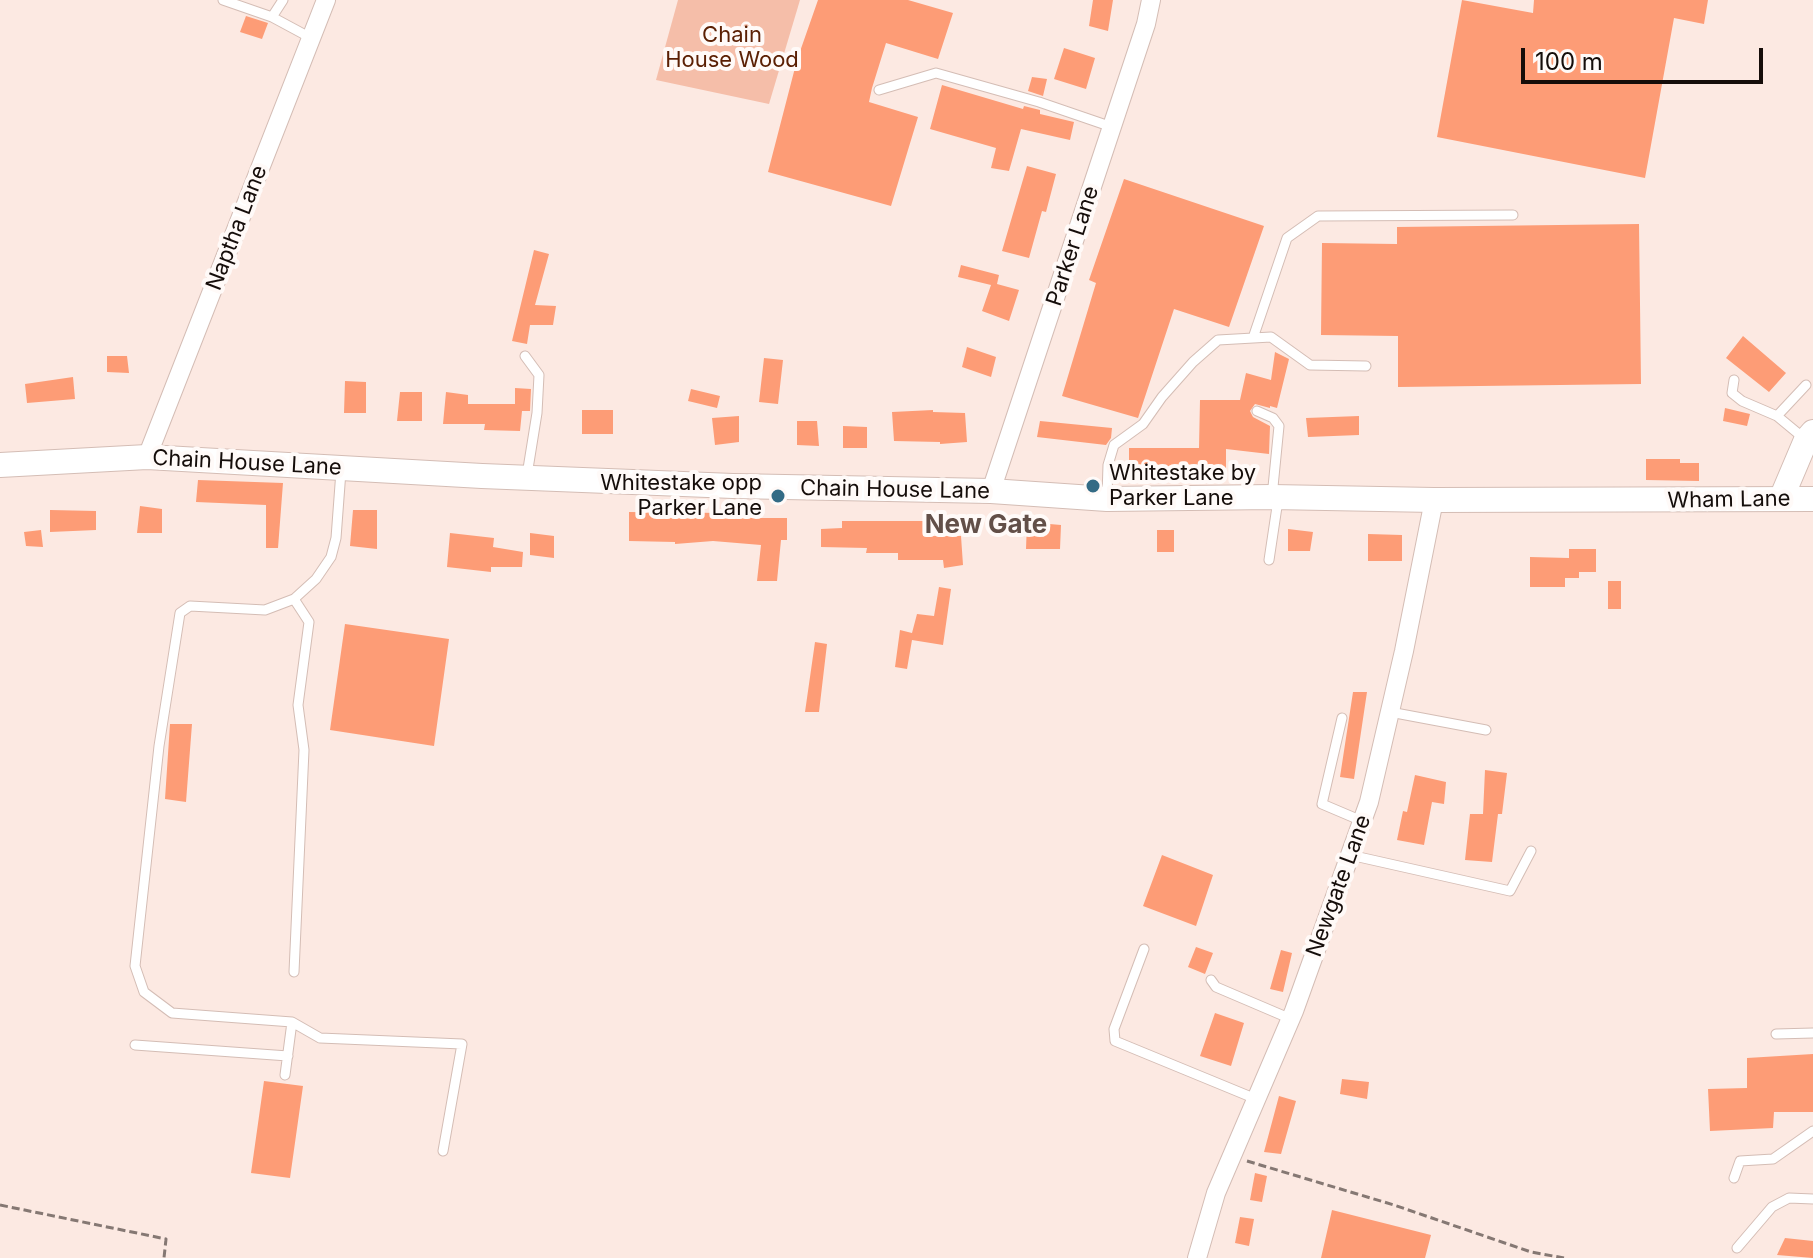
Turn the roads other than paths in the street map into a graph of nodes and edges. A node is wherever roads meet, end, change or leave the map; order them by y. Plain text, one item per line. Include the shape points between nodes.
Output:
1 (223, 0) edge
2 (283, 0) edge
3 (326, 0) edge
4 (1151, 0) edge
5 (272, 17) junction
6 (311, 38) junction
7 (879, 90) dead end
8 (1112, 127) junction
9 (1513, 215) dead end
10 (1253, 338) junction
11 (525, 356) dead end
12 (1366, 366) dead end
13 (1734, 380) dead end
14 (1806, 385) dead end
15 (1257, 411) dead end
16 (1777, 416) junction
17 (1809, 436) edge
18 (147, 457) junction
19 (0, 465) edge
20 (341, 468) junction
21 (527, 478) junction
22 (991, 491) junction
23 (1275, 497) junction
24 (1107, 499) junction
25 (1781, 499) junction
26 (1813, 499) edge
27 (1434, 500) junction
28 (1646, 501) joint
29 (1269, 560) dead end
30 (294, 599) junction
31 (1390, 712) junction
32 (1342, 718) dead end
33 (1486, 730) dead end
34 (1362, 821) junction
35 (1531, 851) dead end
36 (1350, 855) junction
37 (1144, 949) dead end
38 (294, 972) dead end
39 (1211, 980) dead end
40 (1291, 1019) junction
41 (292, 1022) junction
42 (1813, 1033) edge
43 (1776, 1034) dead end
44 (135, 1045) dead end
45 (288, 1056) junction
46 (285, 1075) dead end
47 (1256, 1099) junction
48 (1813, 1131) edge
49 (443, 1151) dead end
50 (1734, 1178) dead end
51 (1813, 1199) edge
52 (1737, 1248) dead end
53 (1197, 1258) edge

1 - 5 lane
2 - 5 lane
3 - 6 street, Naptha Lane
4 - 8 street, Parker Lane
5 - 6 lane
6 - 18 street, Naptha Lane
7 - 8 lane via 936,73
8 - 22 street, Parker Lane
9 - 10 lane via 1318,216 1287,238
10 - 12 lane via 1271,337 1310,365
10 - 24 lane via 1218,340 1182,374 1143,424 1114,445
11 - 21 lane via 539,375
13 - 16 lane via 1732,393
14 - 16 lane
15 - 23 lane via 1279,426
16 - 17 lane
17 - 25 street
18 - 19 street, Chain House Lane
18 - 20 street, Chain House Lane
20 - 21 street, Chain House Lane
20 - 30 lane via 331,557
21 - 22 street, Chain House Lane
22 - 24 street, Chain House Lane
23 - 24 street, Chain House Lane
23 - 27 street, Chain House Lane
23 - 29 lane
25 - 26 street, Wham Lane
25 - 28 street, Wham Lane
27 - 28 street, Chain House Lane
27 - 31 street, Newgate Lane
30 - 38 lane via 309,622 298,705 304,750
30 - 41 lane via 265,610 190,606 180,613 159,746 135,966 144,992 172,1013
31 - 33 lane
31 - 34 street, Newgate Lane
32 - 34 lane via 1322,804
34 - 36 street, Newgate Lane
35 - 36 lane via 1510,891
36 - 40 street, Newgate Lane
37 - 47 lane via 1114,1029 1115,1041
39 - 40 lane via 1216,987
40 - 47 street, Newgate Lane
41 - 45 lane
41 - 49 lane via 320,1038 462,1044
42 - 43 lane
44 - 45 lane
45 - 46 lane
47 - 53 street, Newgate Lane via 1216,1193
48 - 50 lane via 1773,1159 1740,1161
51 - 52 lane via 1789,1198 1772,1207

